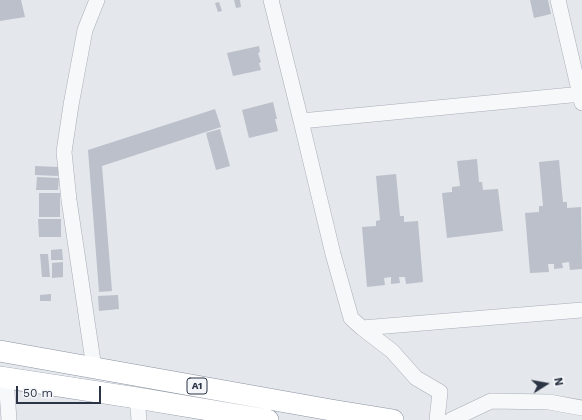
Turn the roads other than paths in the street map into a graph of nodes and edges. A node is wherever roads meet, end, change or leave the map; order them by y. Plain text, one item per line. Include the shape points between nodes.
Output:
1 (97, 0) edge
2 (272, 0) edge
3 (558, 0) edge
4 (581, 97) edge
5 (301, 121) junction
6 (582, 310) edge
7 (362, 328) junction
8 (0, 351) edge
9 (94, 368) junction
10 (3, 377) edge
11 (137, 398) junction
12 (582, 408) edge
13 (9, 420) edge
14 (139, 420) edge
15 (268, 420) edge
16 (393, 420) edge
17 (437, 420) edge
18 (451, 420) edge

1 - 9 street via 85,30 64,152 68,200
2 - 5 street
3 - 4 street
4 - 5 street
5 - 7 street via 350,318
6 - 7 street
7 - 17 street via 392,351 416,378 440,392
8 - 9 highway, A1
9 - 16 highway, A1
10 - 11 highway, A1
10 - 13 street
11 - 14 street
11 - 15 highway, A1
12 - 18 street via 549,402 491,401

